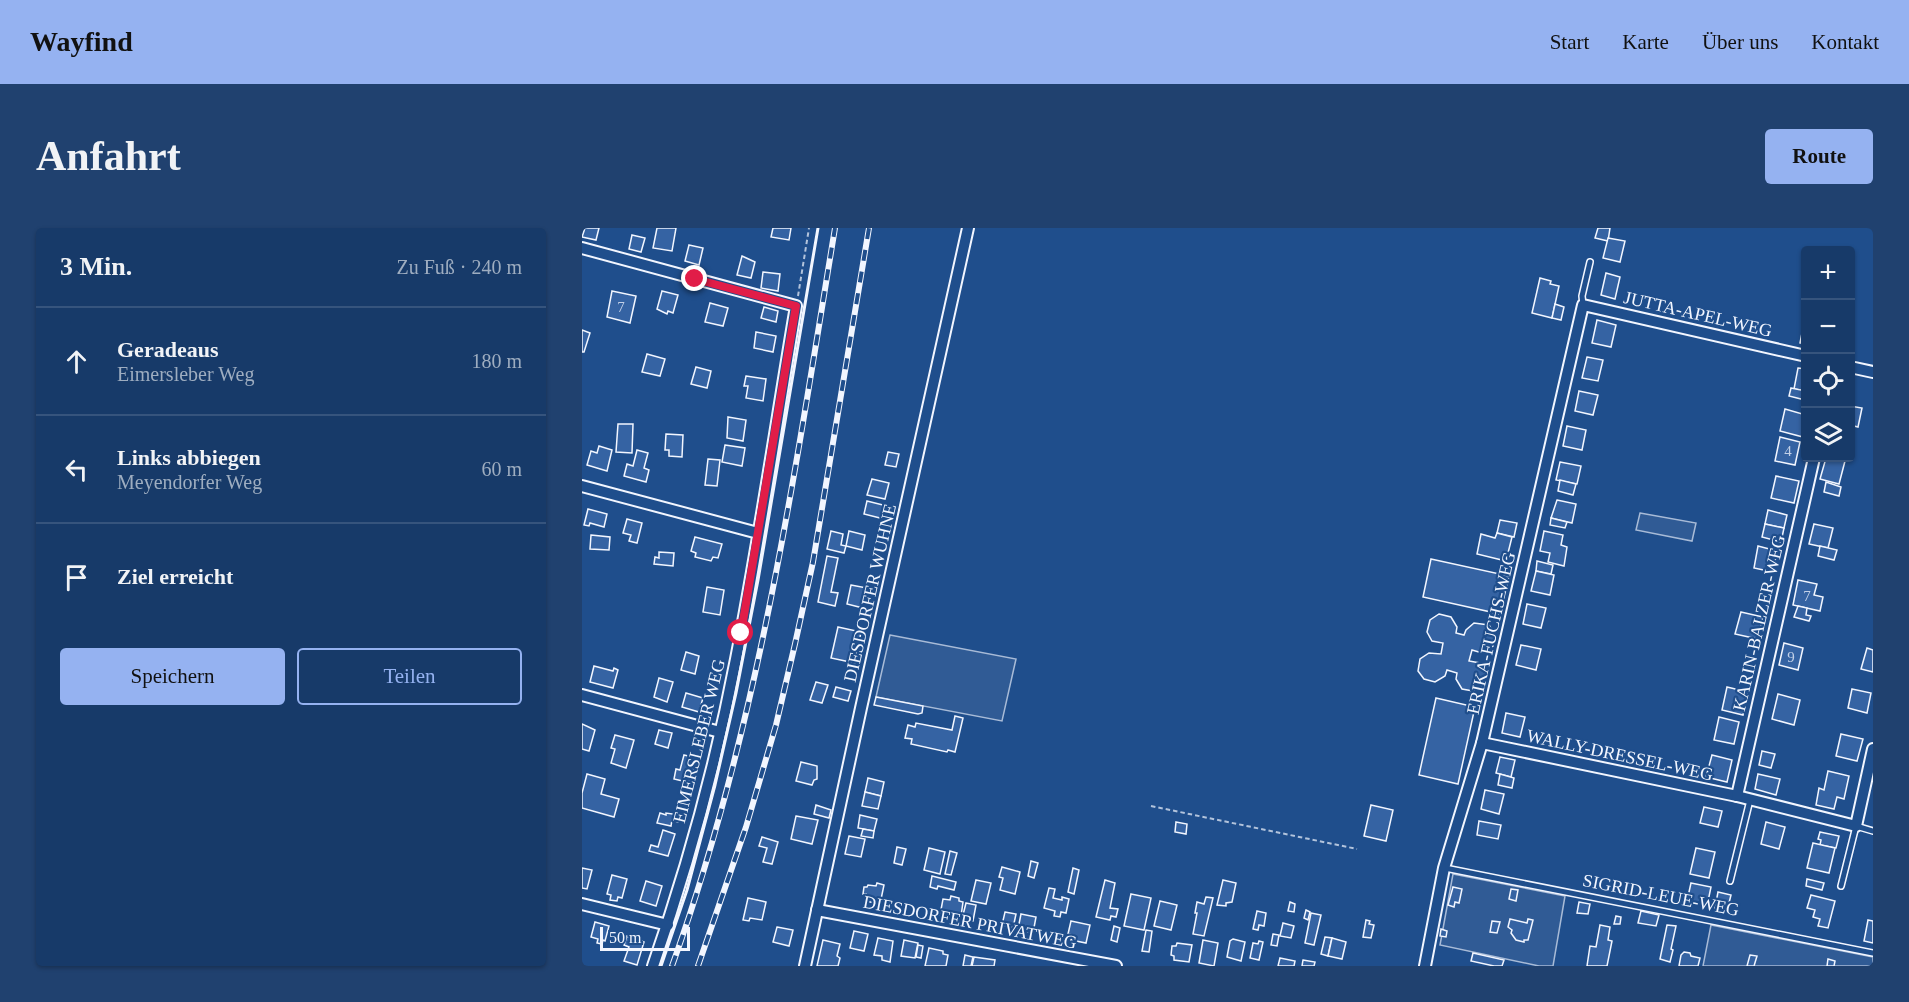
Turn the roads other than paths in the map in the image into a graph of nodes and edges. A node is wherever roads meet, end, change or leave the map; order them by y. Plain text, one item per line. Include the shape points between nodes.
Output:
1 (968, 228) edge
2 (582, 248) edge
3 (1590, 262) dead end
4 (1584, 305) junction
5 (1801, 355) edge
6 (1855, 368) edge
7 (1873, 372) edge
8 (1813, 462) edge
9 (582, 486) edge
10 (758, 533) junction
11 (582, 695) edge
12 (720, 732) junction
13 (1482, 743) junction
14 (1873, 749) edge
15 (1737, 796) junction
16 (1750, 800) junction
17 (1856, 826) junction
18 (1873, 831) edge
19 (1444, 868) junction
20 (1730, 881) dead end
21 (1841, 886) dead end
22 (582, 904) edge
23 (818, 910) junction
24 (668, 925) junction
25 (1873, 953) edge
26 (654, 966) edge
27 (806, 966) edge
28 (1116, 966) edge
29 (1425, 966) edge

1 - 23 street, DIESDORFER WUHNE
2 - 10 street, EIMERSLEBER WEG via 796,306
3 - 4 lane via 1582,296
4 - 5 street, JUTTA-APEL-WEG
4 - 13 street, ERIKA-FUCHS-WEG
6 - 7 street
8 - 15 street, KARIN-BALZER-WEG
9 - 10 street
10 - 12 street, EIMERSLEBER WEG
11 - 12 street
12 - 24 street, EIMERSLEBER WEG
13 - 15 street, WALLY-DRESSEL-WEG
13 - 19 street, ERIKA-FUCHS-WEG
14 - 17 street
15 - 16 street, WALLY-DRESSEL-WEG
16 - 17 street, WALLY-DRESSEL-WEG
16 - 20 lane
17 - 18 lane, WALLY-DRESSEL-WEG
17 - 21 lane
19 - 25 lane, SIGRID-LEUE-WEG
19 - 29 street, ERIKA-FUCHS-WEG
22 - 24 street
23 - 27 street, DIESDORFER WUHNE
23 - 28 street, DIESDORFER PRIVATWEG
24 - 26 street, EIMERSLEBER WEG

